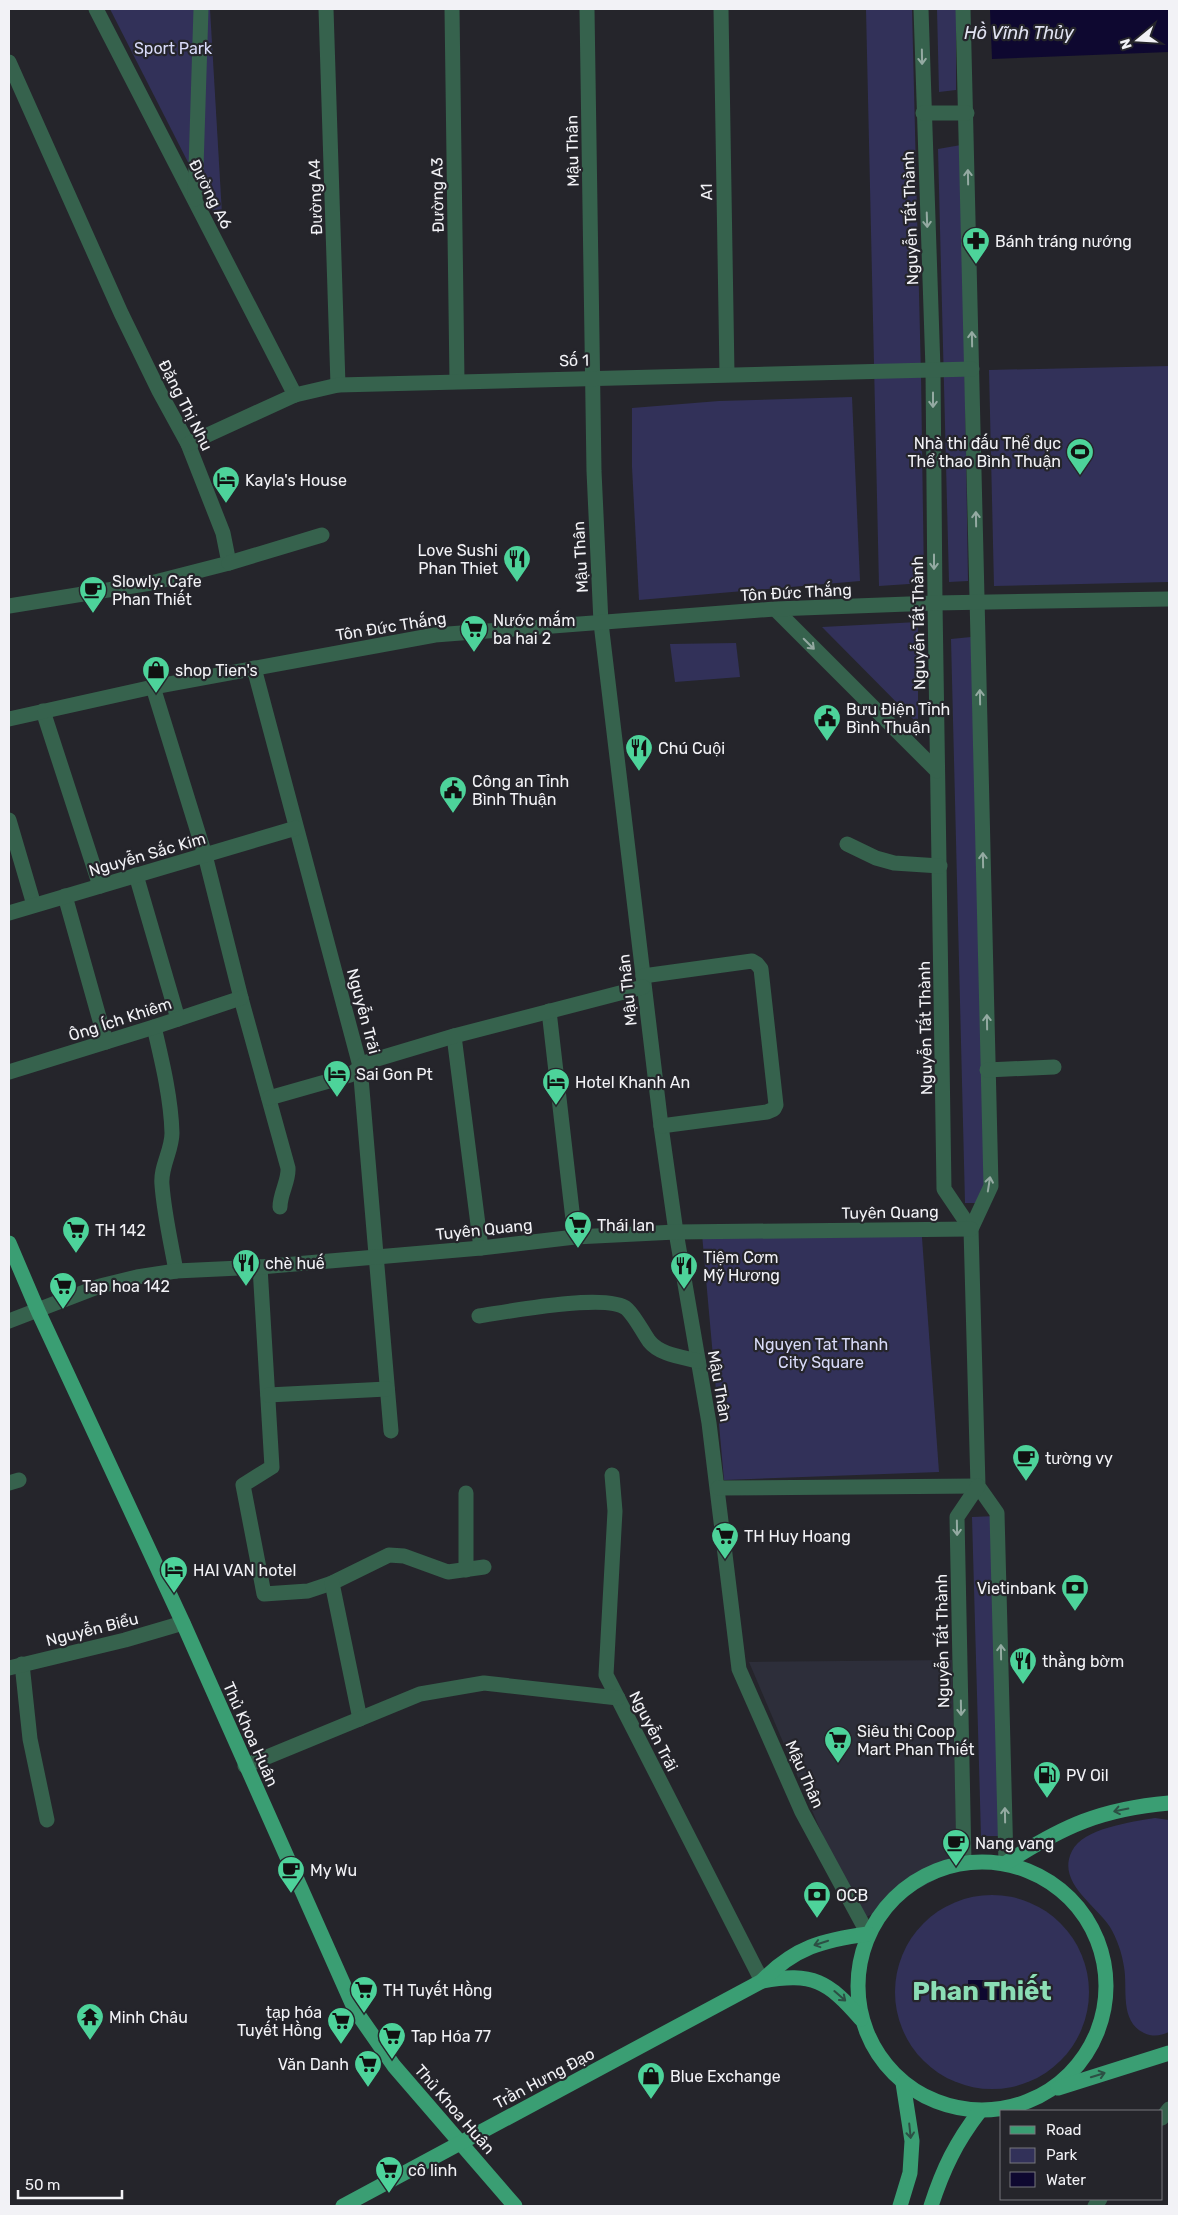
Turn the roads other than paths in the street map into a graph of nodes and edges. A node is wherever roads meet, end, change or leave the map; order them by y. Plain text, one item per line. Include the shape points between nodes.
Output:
1 (96, 9) edge
2 (201, 9) edge
3 (326, 9) edge
4 (452, 9) edge
5 (587, 9) edge
6 (720, 9) edge
7 (921, 9) edge
8 (963, 9) edge
9 (9, 62) edge
10 (923, 113) junction
11 (967, 113) junction
12 (195, 200) junction
13 (972, 369) junction
14 (933, 370) junction
15 (727, 374) junction
16 (594, 377) junction
17 (457, 381) junction
18 (338, 385) junction
19 (295, 395) junction
20 (188, 444) junction
21 (322, 535) dead end
22 (229, 563) junction
23 (1169, 599) edge
24 (934, 603) junction
25 (978, 603) junction
26 (9, 606) edge
27 (775, 609) junction
28 (601, 623) junction
29 (254, 668) junction
30 (153, 687) junction
31 (44, 711) junction
32 (9, 719) edge
33 (937, 771) junction
34 (9, 820) edge
35 (296, 828) junction
36 (847, 844) dead end
37 (205, 855) junction
38 (940, 866) junction
39 (136, 875) junction
40 (100, 886) junction
41 (65, 896) junction
42 (34, 905) junction
43 (9, 913) edge
44 (643, 981) junction
45 (241, 998) junction
46 (549, 1011) junction
47 (178, 1019) junction
48 (154, 1027) junction
49 (454, 1036) junction
50 (106, 1042) junction
51 (360, 1066) junction
52 (1054, 1067) dead end
53 (988, 1070) junction
54 (9, 1072) edge
55 (269, 1098) junction
56 (661, 1126) junction
57 (280, 1207) dead end
58 (971, 1228) junction
59 (676, 1232) junction
60 (575, 1237) junction
61 (9, 1243) edge
62 (481, 1248) junction
63 (375, 1256) junction
64 (260, 1267) junction
65 (176, 1271) junction
66 (38, 1311) junction
67 (479, 1316) dead end
68 (9, 1321) edge
69 (698, 1361) junction
70 (387, 1388) junction
71 (268, 1395) junction
72 (391, 1431) dead end
73 (612, 1475) dead end
74 (978, 1486) junction
75 (718, 1488) junction
76 (466, 1493) dead end
77 (484, 1567) dead end
78 (466, 1570) junction
79 (332, 1583) junction
80 (183, 1623) junction
81 (16, 1666) edge
82 (618, 1698) junction
83 (360, 1719) junction
84 (245, 1766) junction
85 (1169, 1803) edge
86 (48, 1820) dead end
87 (964, 1862) junction
88 (1006, 1864) junction
89 (868, 1934) junction
90 (762, 1981) junction
91 (861, 2019) junction
92 (1169, 2053) edge
93 (903, 2083) junction
94 (1052, 2090) junction
95 (980, 2111) junction
96 (461, 2142) junction
97 (343, 2206) edge
98 (514, 2206) edge
99 (900, 2206) edge
100 (931, 2206) edge

1 - 12 street, Đường A6
2 - 12 street
3 - 18 street, Đường A4
4 - 17 street, Đường A3
5 - 16 street, Mậu Thân
6 - 15 street, A1
7 -> 10 street, Nguyễn Tất Thành
8 - 11 street
9 - 20 street, Đặng Thị Nhu via 121,313
10 - 11 street
10 -> 14 street, Nguyễn Tất Thành
13 -> 11 street
12 - 19 street, Đường A6
13 - 14 street, Số 1
25 -> 13 street
14 - 15 street, Số 1
14 -> 24 street, Nguyễn Tất Thành
15 - 16 street, Số 1
16 - 17 street, Số 1
16 - 28 street, Mậu Thân via 594,471
17 - 18 street, Số 1
18 - 19 street, Số 1
19 - 20 street, Số 1
20 - 22 street, Đặng Thị Nhu via 223,533
21 - 22 street
22 - 26 street via 151,583
23 - 25 street
24 - 25 street, Tôn Đức Thắng
24 - 27 street, Tôn Đức Thắng
24 - 33 street, Nguyễn Tất Thành
53 -> 25 street
27 - 28 street, Tôn Đức Thắng
27 -> 33 street
28 - 29 street, Tôn Đức Thắng via 434,635
28 - 44 street, Mậu Thân
29 - 30 street, Tôn Đức Thắng
29 - 35 street, Nguyễn Trãi
30 - 31 street, Tôn Đức Thắng
30 - 37 street
31 - 32 street, Tôn Đức Thắng
31 - 40 street
33 - 38 street, Nguyễn Tất Thành
34 - 42 street
35 - 37 street, Nguyễn Sắc Kim
35 - 51 street, Nguyễn Trãi
36 - 38 street via 894,863
37 - 39 street, Nguyễn Sắc Kim
37 - 45 street
38 - 58 street, Nguyễn Tất Thành via 944,1189
39 - 40 street, Nguyễn Sắc Kim
39 - 47 street
40 - 41 street, Nguyễn Sắc Kim
41 - 42 street, Nguyễn Sắc Kim
41 - 50 street
42 - 43 street, Nguyễn Sắc Kim
44 - 46 street
44 - 56 street, Mậu Thân
44 - 56 street via 752,961 761,969 774,1109
45 - 47 street, Ông Ích Khiêm
45 - 55 street
46 - 49 street
46 - 60 street
47 - 48 street, Ông Ích Khiêm
48 - 50 street, Ông Ích Khiêm
48 - 65 street via 172,1132 162,1184
49 - 51 street
49 - 62 street
50 - 54 street, Ông Ích Khiêm
51 - 55 street via 350,1075
51 - 63 street, Nguyễn Trãi
52 - 53 street
58 -> 53 street via 991,1186
55 - 57 street via 289,1176 280,1197
56 - 59 street, Mậu Thân
58 - 59 street, Tuyên Quang
58 - 74 street
59 - 60 street, Tuyên Quang
59 - 69 street, Mậu Thân
60 - 62 street, Tuyên Quang
61 - 66 main road, Thủ Khoa Huân
62 - 63 street, Tuyên Quang
63 - 64 street, Tuyên Quang
63 - 70 street, Nguyễn Trãi
64 - 65 street, Tuyên Quang
64 - 71 street
65 - 66 street, Tuyên Quang via 100,1286
66 - 68 street, Tuyên Quang
66 - 80 main road, Thủ Khoa Huân
67 - 69 street via 554,1305 607,1302 627,1309 650,1343 661,1350
69 - 75 street, Mậu Thân
70 - 71 street
70 - 72 street, Nguyễn Trãi
71 - 79 street via 272,1467 243,1485 264,1594 300,1592
73 - 82 street, Nguyễn Trãi via 615,1511 606,1675
74 - 75 street
74 -> 87 street, Nguyễn Tất Thành via 957,1517
88 -> 74 street via 998,1513
75 - 89 street, Mậu Thân via 739,1669 802,1812
76 - 78 street
77 - 78 street
78 - 79 street via 448,1572 404,1556 389,1555
79 - 83 street
80 - 81 street, Nguyễn Biểu
80 - 84 main road, Thủ Khoa Huân
81 - 86 street
82 - 83 street via 484,1683 420,1694
82 - 90 street, Nguyễn Trãi
83 - 84 street
84 - 96 main road, Thủ Khoa Huân via 355,2010 394,2066
85 -> 88 main road via 1115,1810 1077,1822 1044,1838
87 - 88 main road
87 - 89 main road via 925,1874 891,1899
88 - 94 main road via 1032,1872 1054,1885 1074,1903 1090,1924 1100,1949 1105,2001 1099,2027 1088,2051
89 -> 90 main road, Trần Hưng Đạo via 821,1942 797,1952 778,1964
89 - 91 main road via 857,1976
90 -> 91 main road, Trần Hưng Đạo via 788,1976 825,1984 842,1997
90 - 96 main road, Trần Hưng Đạo
91 - 93 main road via 880,2057
94 -> 92 main road
93 - 95 main road via 939,2104
93 -> 99 main road via 912,2141 910,2173
94 - 95 main road via 1030,2102
95 - 100 main road via 946,2166
96 - 97 main road, Trần Hưng Đạo
96 - 98 main road, Thủ Khoa Huân

